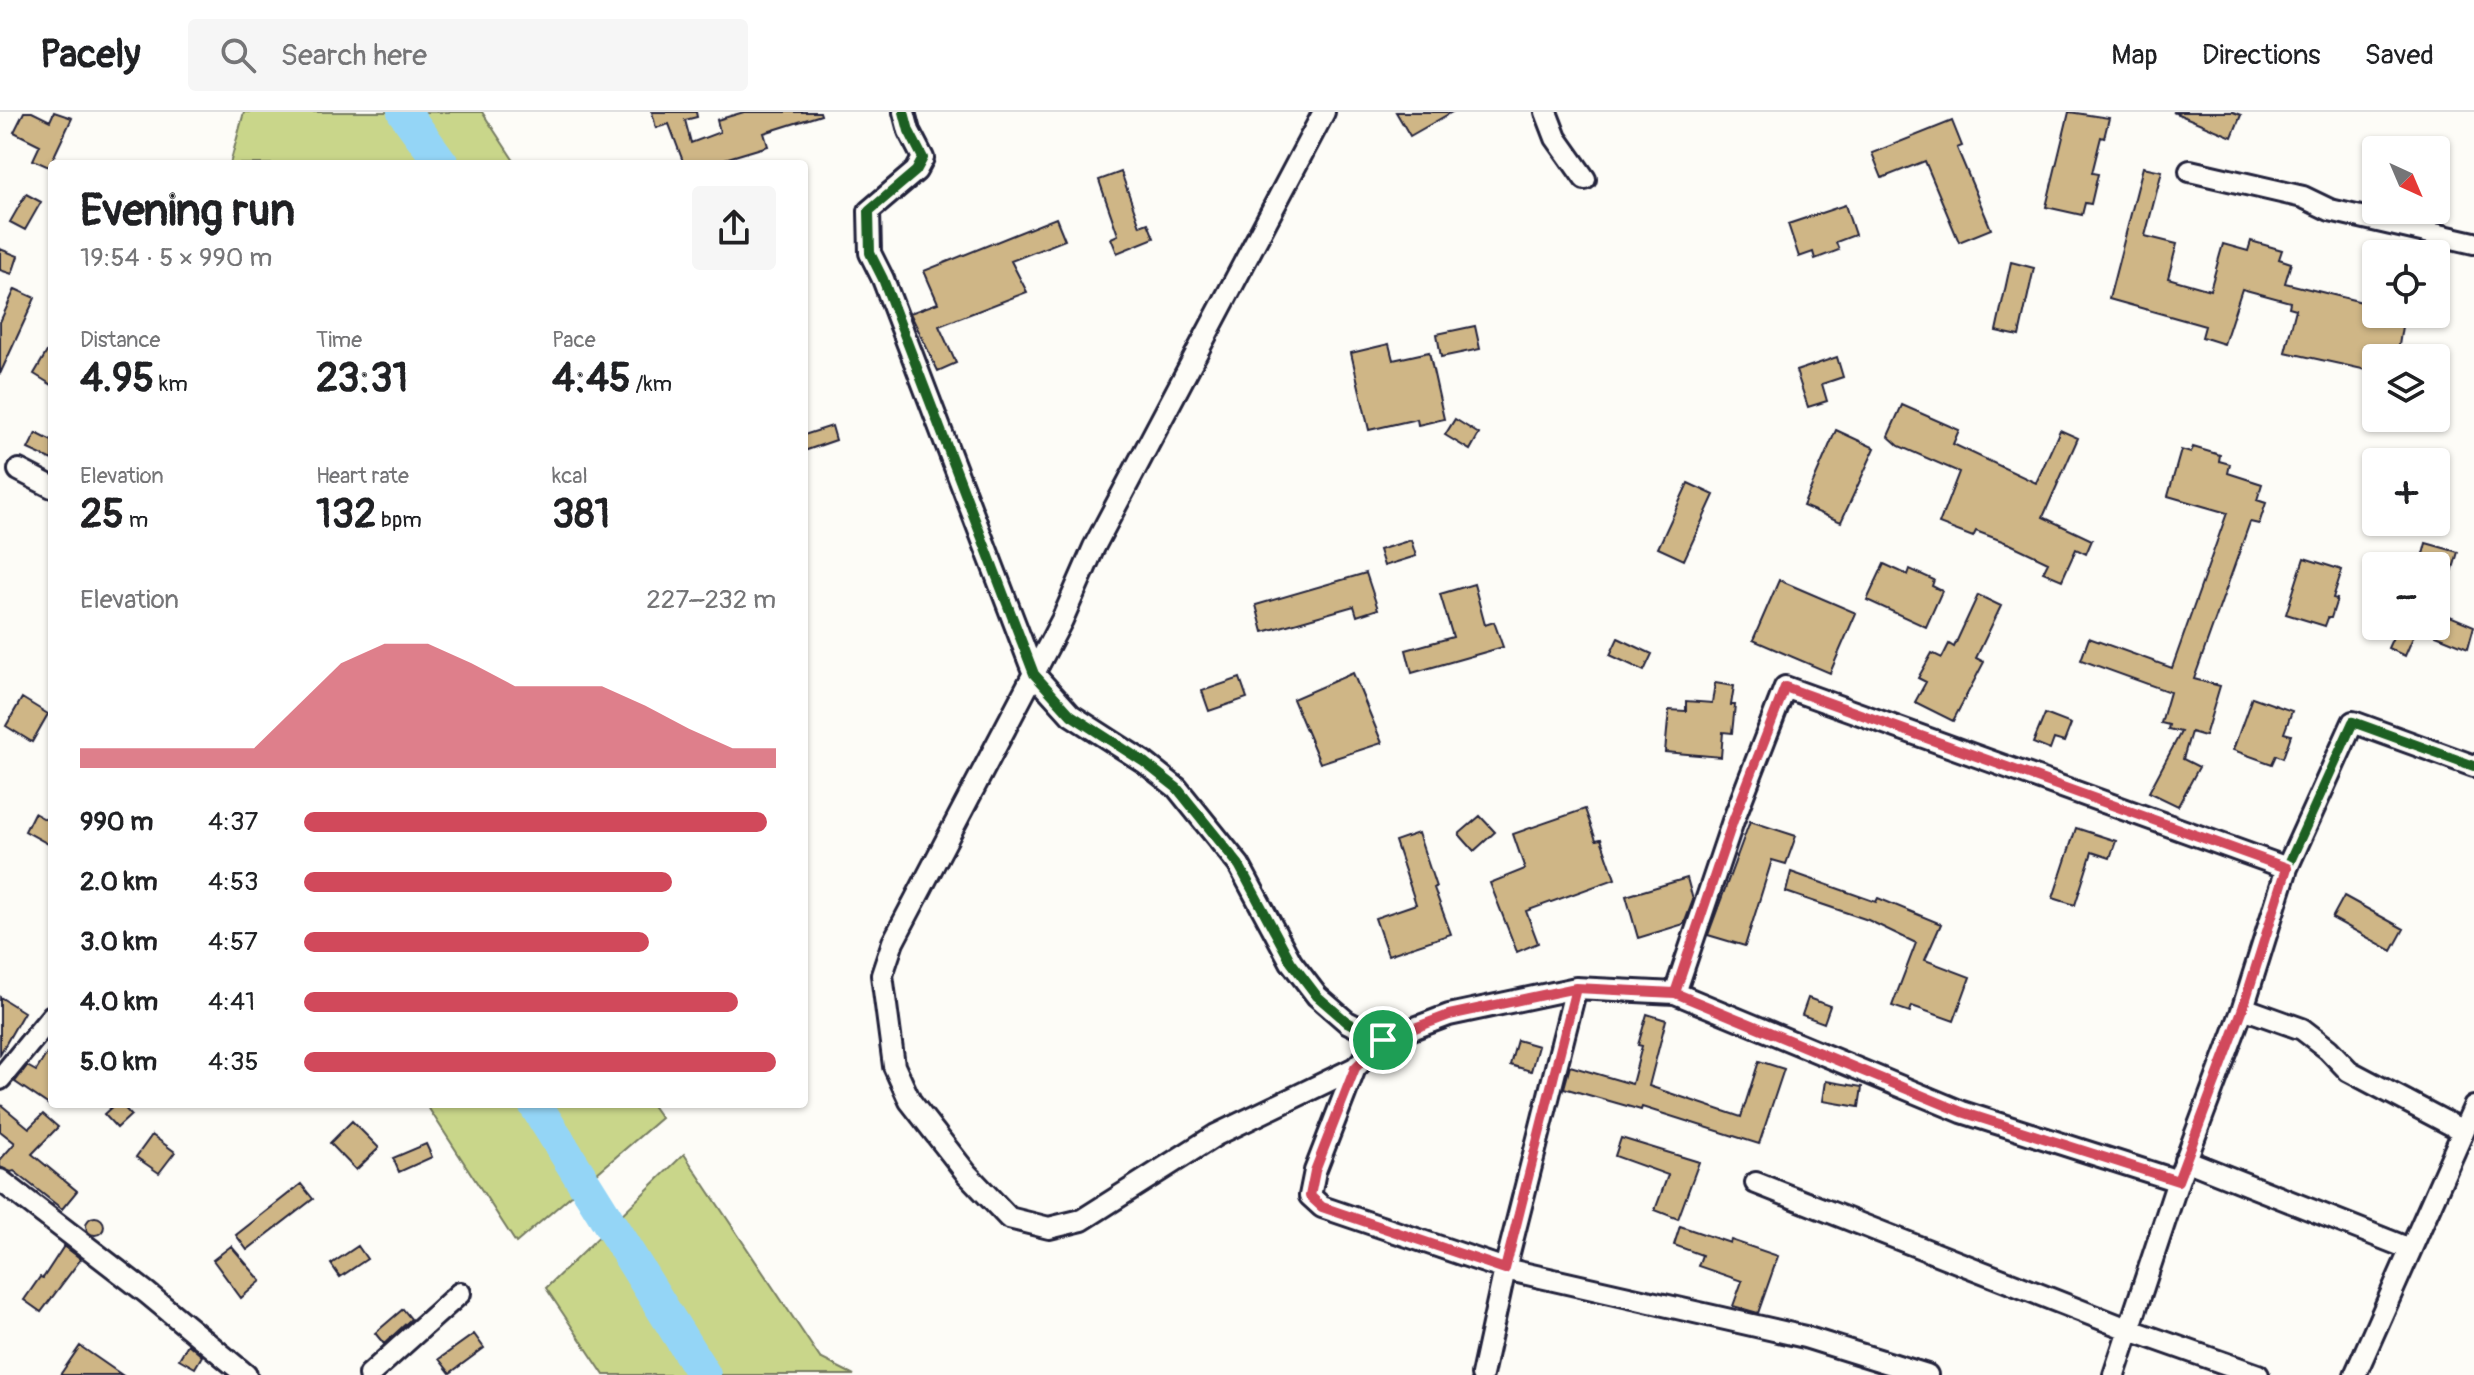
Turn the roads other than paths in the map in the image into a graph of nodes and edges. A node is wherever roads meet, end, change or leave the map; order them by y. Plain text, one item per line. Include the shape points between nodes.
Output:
1 (904, 112) edge
2 (1324, 112) edge
3 (1546, 112) edge
4 (2190, 171) dead end
5 (1585, 179) dead end
6 (2474, 243) edge
7 (19, 470) dead end
8 (48, 485) edge
9 (1034, 674) junction
10 (2474, 766) edge
11 (2287, 868) junction
12 (1576, 988) junction
13 (1675, 993) junction
14 (2243, 1008) junction
15 (48, 1021) edge
16 (1383, 1040) junction
17 (1355, 1068) junction
18 (0, 1079) edge
19 (2474, 1107) edge
20 (2463, 1131) junction
21 (2185, 1160) junction
22 (0, 1180) edge
23 (2178, 1181) junction
24 (1756, 1183) dead end
25 (2410, 1249) junction
26 (1505, 1269) junction
27 (460, 1293) dead end
28 (2130, 1330) junction
29 (246, 1375) edge
30 (369, 1375) edge
31 (1482, 1375) edge
32 (1927, 1375) edge
33 (2114, 1375) edge
34 (2258, 1375) edge
35 (2355, 1375) edge

1 - 9 street via 923,158 916,171 869,211 870,253
2 - 9 street via 1101,534
3 - 5 street via 1556,138
4 - 6 street
7 - 8 street
9 - 16 street via 1071,715 1177,788 1239,865 1291,962 1317,996 1347,1022
9 - 17 street via 893,942 882,975 894,1066 935,1137 1009,1218 1049,1228 1082,1220 1216,1135
10 - 11 street via 2353,722
11 - 13 street via 1785,687
11 - 14 street
12 - 13 street
12 - 16 street via 1449,1015
12 - 26 street
13 - 23 street via 1962,1112
14 - 20 street via 2302,1029 2349,1071
14 - 21 street
15 - 18 street
16 - 17 street
17 - 26 street via 1310,1196 1322,1207
19 - 20 street
20 - 25 street
21 - 23 street
21 - 25 street
22 - 29 street
23 - 28 street
24 - 28 street
25 - 35 street
26 - 31 street
26 - 32 street via 1805,1337
27 - 30 street
28 - 33 street
28 - 34 street

